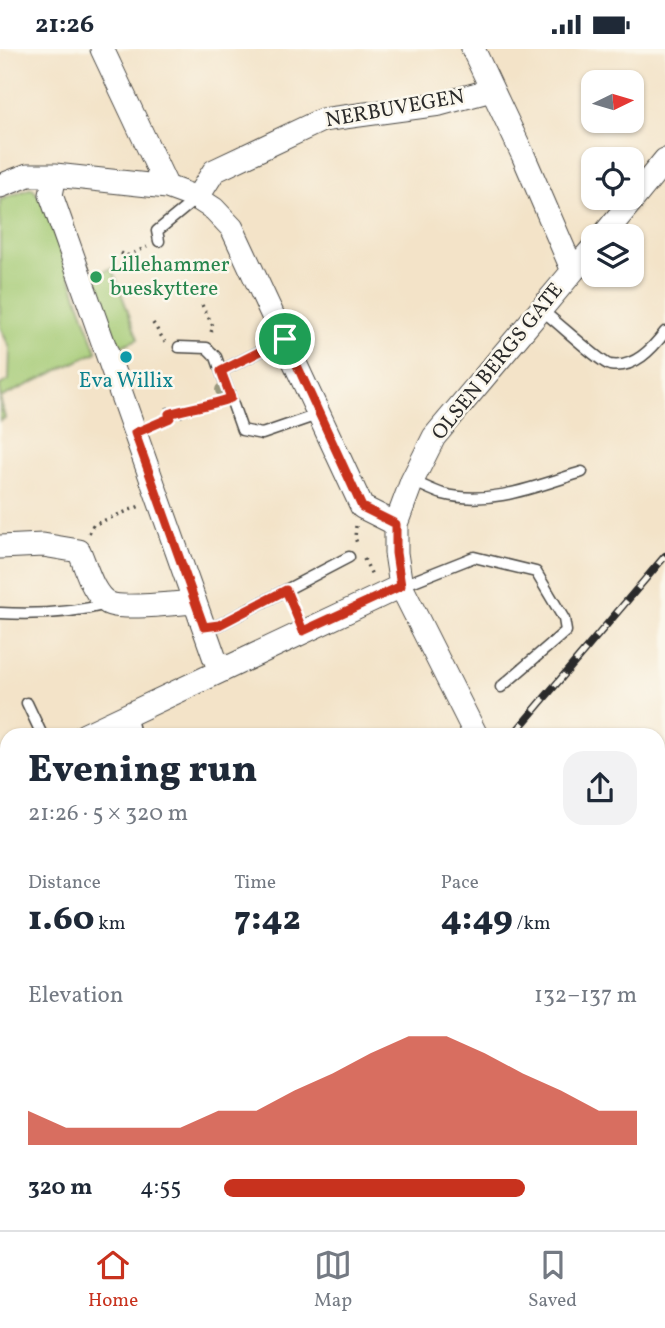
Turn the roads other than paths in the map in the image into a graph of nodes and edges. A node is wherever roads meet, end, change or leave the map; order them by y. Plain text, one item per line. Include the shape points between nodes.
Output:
1 (102, 49) edge
2 (473, 49) edge
3 (492, 90) junction
4 (665, 160) edge
5 (55, 175) junction
6 (0, 186) edge
7 (167, 187) junction
8 (197, 198) junction
9 (613, 224) edge
10 (159, 241) dead end
11 (581, 262) edge
12 (573, 271) junction
13 (540, 309) junction
14 (665, 332) edge
15 (285, 339) junction
16 (179, 347) road end
17 (221, 371) junction
18 (320, 415) junction
19 (582, 472) dead end
20 (412, 481) junction
21 (396, 524) junction
22 (0, 547) edge
23 (349, 557) road end
24 (401, 586) junction
25 (195, 602) junction
26 (108, 604) junction
27 (0, 613) edge
28 (204, 627) junction
29 (224, 668) junction
30 (501, 687) dead end
31 (27, 703) dead end
32 (132, 725) edge
33 (471, 727) edge
34 (39, 728) edge

1 - 7 street
2 - 3 street, OLSEN BERGS GATE
3 - 8 street, NERBUVEGEN via 440,104 322,120 214,171
3 - 12 street, OLSEN BERGS GATE
4 - 9 street
5 - 6 street via 28,175
5 - 7 street
5 - 25 street via 51,195
7 - 8 street
8 - 10 lane via 157,231
8 - 15 street via 232,228
11 - 12 street
12 - 13 street, OLSEN BERGS GATE
13 - 14 lane via 608,365 625,365 642,357
13 - 20 street, OLSEN BERGS GATE via 435,437
15 - 17 lane
15 - 18 street
16 - 17 lane via 207,348
17 - 18 lane via 242,430 262,434
18 - 21 street via 362,507
19 - 20 lane via 517,493 470,498
20 - 21 street, OLSEN BERGS GATE
21 - 24 street
22 - 26 street via 43,545 79,551 97,593
23 - 28 lane via 219,625
24 - 29 street
24 - 30 lane via 474,557 536,572 564,619 566,631
24 - 33 street
25 - 26 street
25 - 28 street
26 - 27 lane via 61,612
28 - 29 street via 215,659
29 - 32 street
31 - 34 lane

